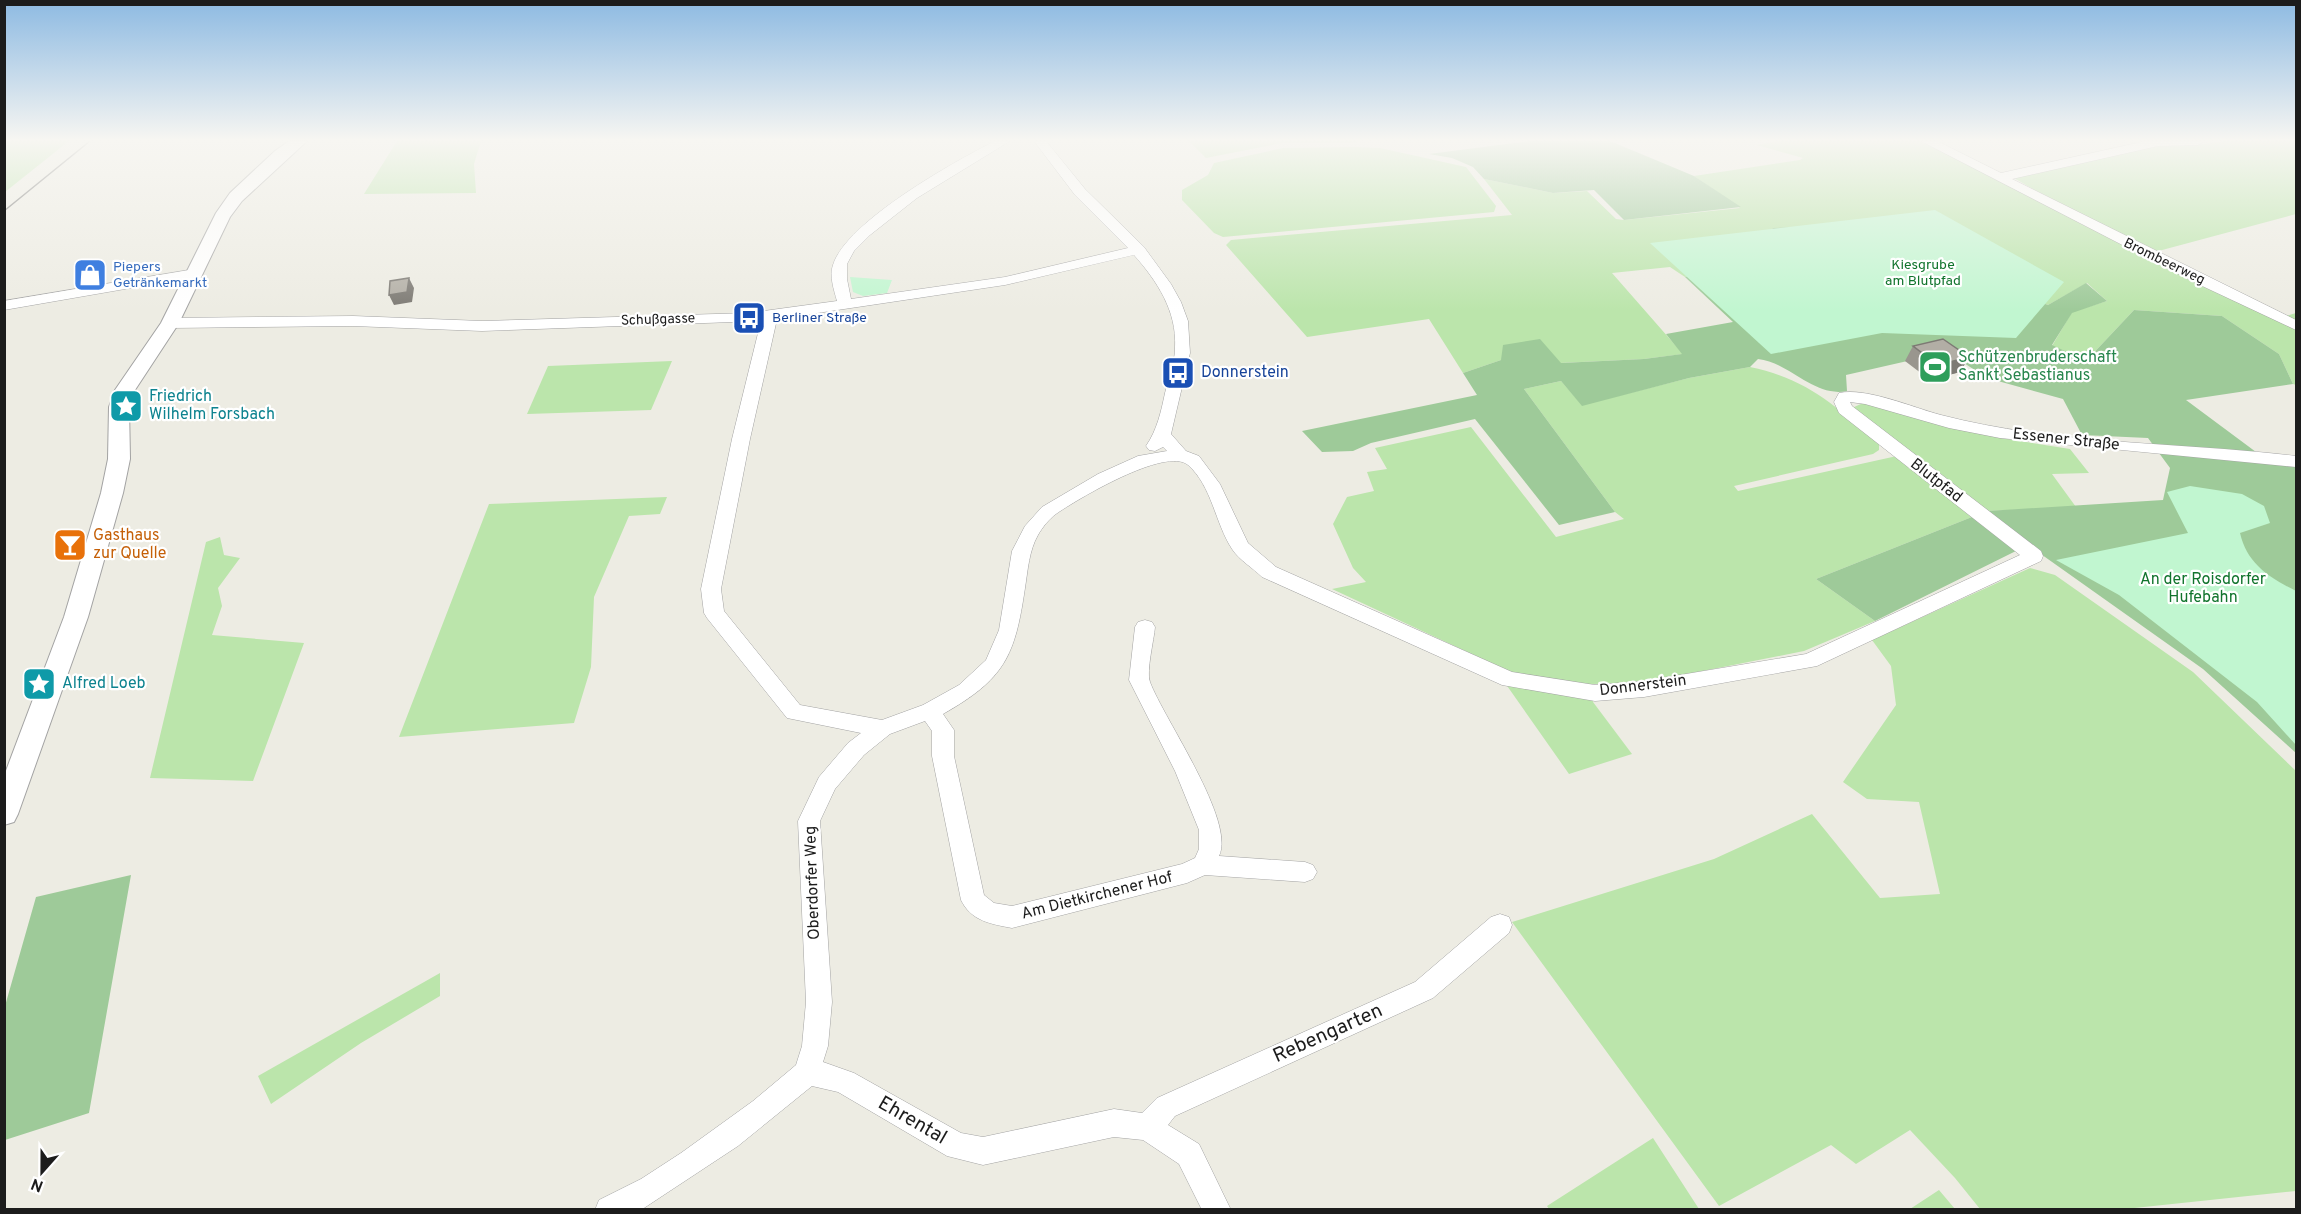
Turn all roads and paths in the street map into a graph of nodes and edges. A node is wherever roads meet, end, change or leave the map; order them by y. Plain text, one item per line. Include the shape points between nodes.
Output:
1 (236, 198) edge
2 (911, 198) edge
3 (1086, 198) edge
4 (2040, 198) edge
5 (1139, 250) junction
6 (195, 273) junction
7 (844, 305) junction
8 (4, 306) edge
9 (770, 316) junction
10 (170, 323) junction
11 (2296, 326) edge
12 (1842, 402) joint
13 (1163, 436) junction
14 (1179, 455) junction
15 (1144, 460) junction
16 (2296, 462) edge
17 (2034, 556) joint
18 (1145, 627) dead end
19 (930, 711) junction
20 (882, 728) junction
21 (4, 814) edge
22 (1203, 865) junction
23 (1305, 872) dead end
24 (1500, 925) dead end
25 (807, 1073) junction
26 (1147, 1127) junction
27 (609, 1209) edge
28 (1217, 1209) edge

1 - 6 street via 222,216
2 - 7 street via 849,247 839,265
3 - 5 street
4 - 11 street, Brombeerweg
5 - 7 street, Schußgasse via 1005,281
5 - 13 street via 1165,284 1180,321 1183,343
6 - 8 street
6 - 10 street
7 - 9 street, Schußgasse
9 - 10 street, Schußgasse via 482,326 352,321
9 - 20 street via 711,589 714,613 795,712
10 - 21 street via 122,398 119,459 112,493 76,617
12 - 16 street, Essener Straße via 1845,397 1866,399 1996,432 2067,442
12 - 17 street, Blutpfad via 1845,409
13 - 14 street, Donnerstein
13 - 15 street, Oberdorfer Weg
14 - 15 street, Oberdorfer Weg
14 - 17 street, Donnerstein via 1193,460 1211,484 1240,547 1269,572 1509,679 1558,689 1595,693 1644,689 1810,661
15 - 19 street, Oberdorfer Weg via 1048,511 1031,530 1021,551 1009,630 994,664 966,691
18 - 22 street via 1139,681 1186,771 1210,830 1211,849
19 - 20 street, Oberdorfer Weg
19 - 22 street, Am Dietkirchener Hof via 943,730 943,756 973,900 988,913 1012,917 1187,873
20 - 25 street, Oberdorfer Weg via 856,749 827,783 809,821 819,1002 815,1046
22 - 23 street, Am Dietkirchener Hof
24 - 26 street, Rebengarten via 1424,990 1166,1107
25 - 26 street, Ehrental via 844,1082 957,1146 983,1151 1114,1123
25 - 27 street via 780,1098 687,1165
26 - 28 street, Ehrental via 1189,1154

